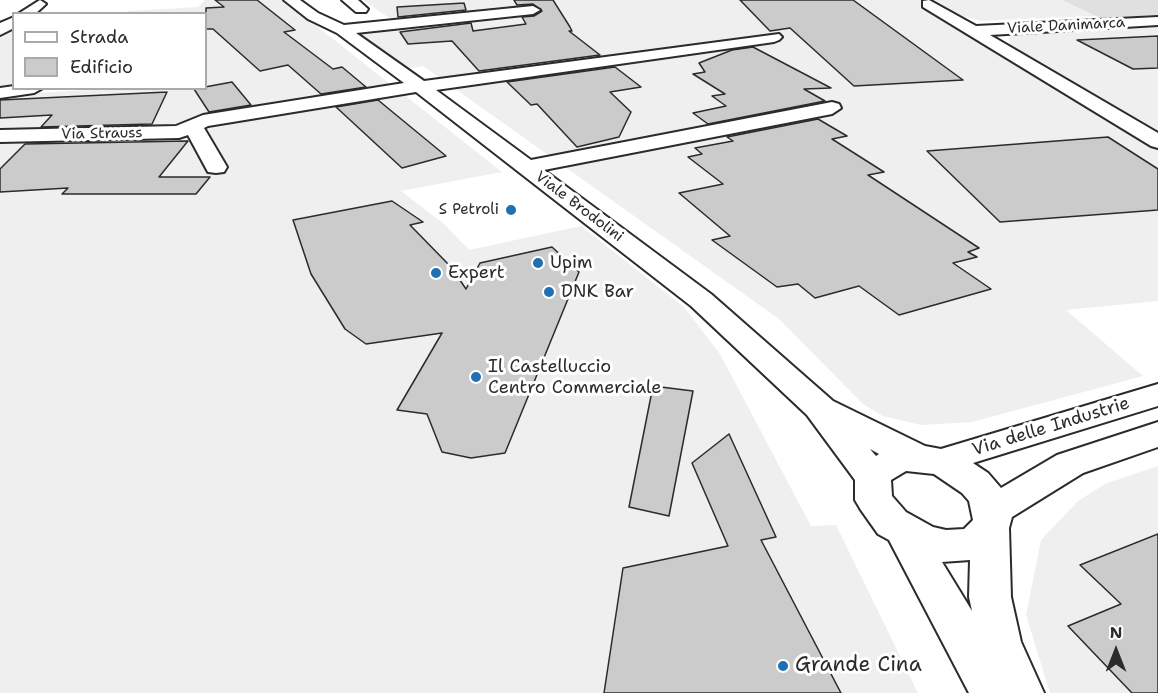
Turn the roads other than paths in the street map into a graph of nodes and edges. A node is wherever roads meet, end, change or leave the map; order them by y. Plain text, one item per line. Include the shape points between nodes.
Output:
1 (291, 0) edge
2 (316, 0) edge
3 (349, 0) edge
4 (39, 4) dead end
5 (928, 4) dead end
6 (361, 9) dead end
7 (532, 10) dead end
8 (28, 12) edge
9 (1158, 21) edge
10 (334, 26) junction
11 (975, 31) junction
12 (774, 37) dead end
13 (418, 87) junction
14 (20, 90) edge
15 (0, 93) edge
16 (832, 108) dead end
17 (198, 124) junction
18 (0, 136) edge
19 (1158, 142) edge
20 (216, 167) dead end
21 (526, 167) junction
22 (1158, 395) edge
23 (819, 407) junction
24 (1158, 434) edge
25 (932, 461) junction
26 (873, 478) junction
27 (991, 518) junction
28 (905, 533) junction
29 (994, 693) edge
30 (1021, 693) edge

1 - 10 street, Viale Brodolini
2 - 10 street, Viale Brodolini via 314,6
3 - 6 street
4 - 8 street
5 - 11 street
7 - 10 street
9 - 11 street, Viale Danimarca
10 - 13 street, Viale Brodolini
11 - 19 street
12 - 13 street, Via Strauss
13 - 17 street, Via Strauss
13 - 21 street, Viale Brodolini
14 - 15 street
16 - 21 street
17 - 18 street, Via Strauss via 179,132
17 - 20 street
21 - 23 street, Viale Brodolini via 701,300
22 - 25 street, Via delle Industrie
23 - 25 street, Viale Brodolini
23 - 26 street, Viale Brodolini
24 - 27 street via 1070,464 1004,505
25 - 26 street via 889,462
25 - 27 street via 975,483
26 - 28 street via 874,500 881,512
27 - 28 street via 981,539 973,542 946,546
27 - 30 street via 990,597 999,643
28 - 29 street

